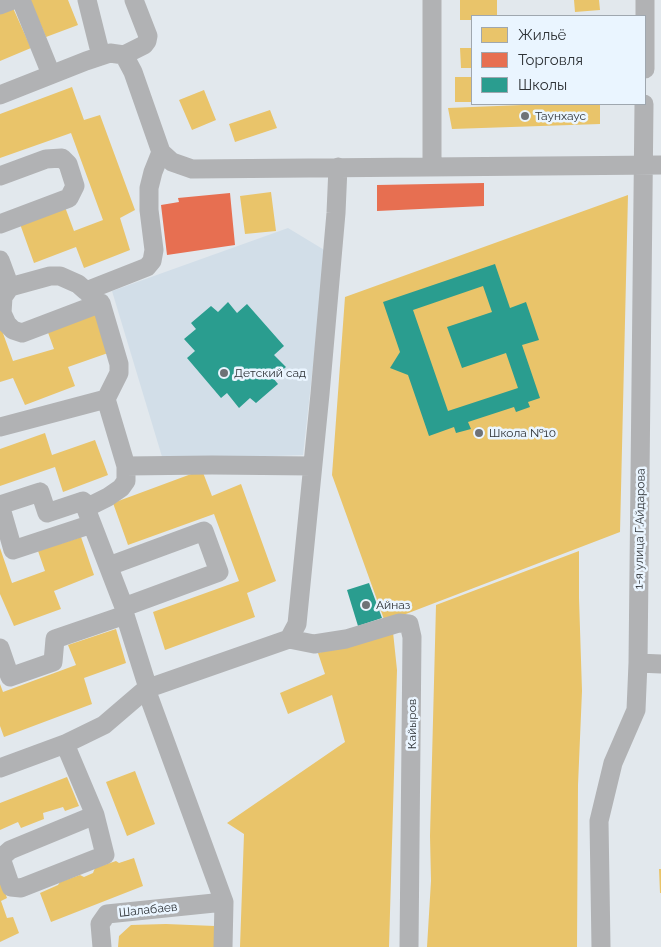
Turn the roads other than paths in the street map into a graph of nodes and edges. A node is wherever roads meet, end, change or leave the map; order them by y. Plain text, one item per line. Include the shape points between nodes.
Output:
1 (13, 0) edge
2 (21, 0) edge
3 (87, 0) edge
4 (134, 0) edge
5 (432, 0) edge
6 (645, 0) edge
7 (0, 5) edge
8 (645, 15) edge
9 (124, 55) junction
10 (101, 56) junction
11 (51, 74) junction
12 (0, 95) edge
13 (644, 105) edge
14 (161, 152) junction
15 (652, 165) edge
16 (432, 167) junction
17 (338, 168) junction
18 (0, 176) edge
19 (0, 224) edge
20 (0, 260) edge
21 (10, 287) junction
22 (86, 290) junction
23 (101, 304) junction
24 (106, 399) junction
25 (0, 427) edge
26 (126, 466) junction
27 (312, 466) junction
28 (89, 516) junction
29 (109, 566) junction
30 (124, 611) junction
31 (289, 639) junction
32 (0, 648) edge
33 (638, 663) junction
34 (661, 664) edge
35 (147, 689) junction
36 (66, 744) junction
37 (0, 768) edge
38 (94, 815) junction
39 (224, 902) junction
40 (102, 947) edge
41 (223, 947) edge
42 (409, 947) edge
43 (601, 947) edge

1 - 7 street
2 - 11 street
3 - 10 street
4 - 9 street via 148,36 144,45
5 - 16 street
6 - 8 street
9 - 10 street via 110,53
9 - 14 street
10 - 11 street
11 - 12 street
13 - 15 street, 1-я улица Г.Айдарова
14 - 17 street via 172,162 192,169
14 - 22 street via 152,172 150,188 152,260 147,267
15 - 16 street
15 - 33 street, 1-я улица Г.Айдарова
16 - 17 street
17 - 27 street
18 - 19 street via 46,159 62,158 68,164 75,186 70,198
20 - 21 street
21 - 22 street via 60,276
21 - 23 street via 3,297 2,313 13,330 22,332
22 - 23 street
23 - 24 street via 119,364 119,373
24 - 25 street
24 - 26 street
26 - 27 street
26 - 28 street via 126,481
27 - 31 street via 297,624
28 - 28 street via 83,501 47,513 40,492 0,505 13,550
28 - 29 street
29 - 30 street
29 - 30 street via 204,531 219,572
30 - 32 street via 55,639 53,662 10,677
30 - 35 street
31 - 35 street
31 - 42 street, Кайыров via 314,644 346,639 400,623 409,624 412,637
33 - 34 street
33 - 43 street, 1-я улица Г.Айдарова via 636,710 613,763 599,821
35 - 36 street via 104,726
35 - 39 street
36 - 37 street
36 - 38 street
38 - 38 street via 105,855 21,888 11,887 1,858 10,850
39 - 40 street, Шалабаев via 107,914 100,924
39 - 41 street

